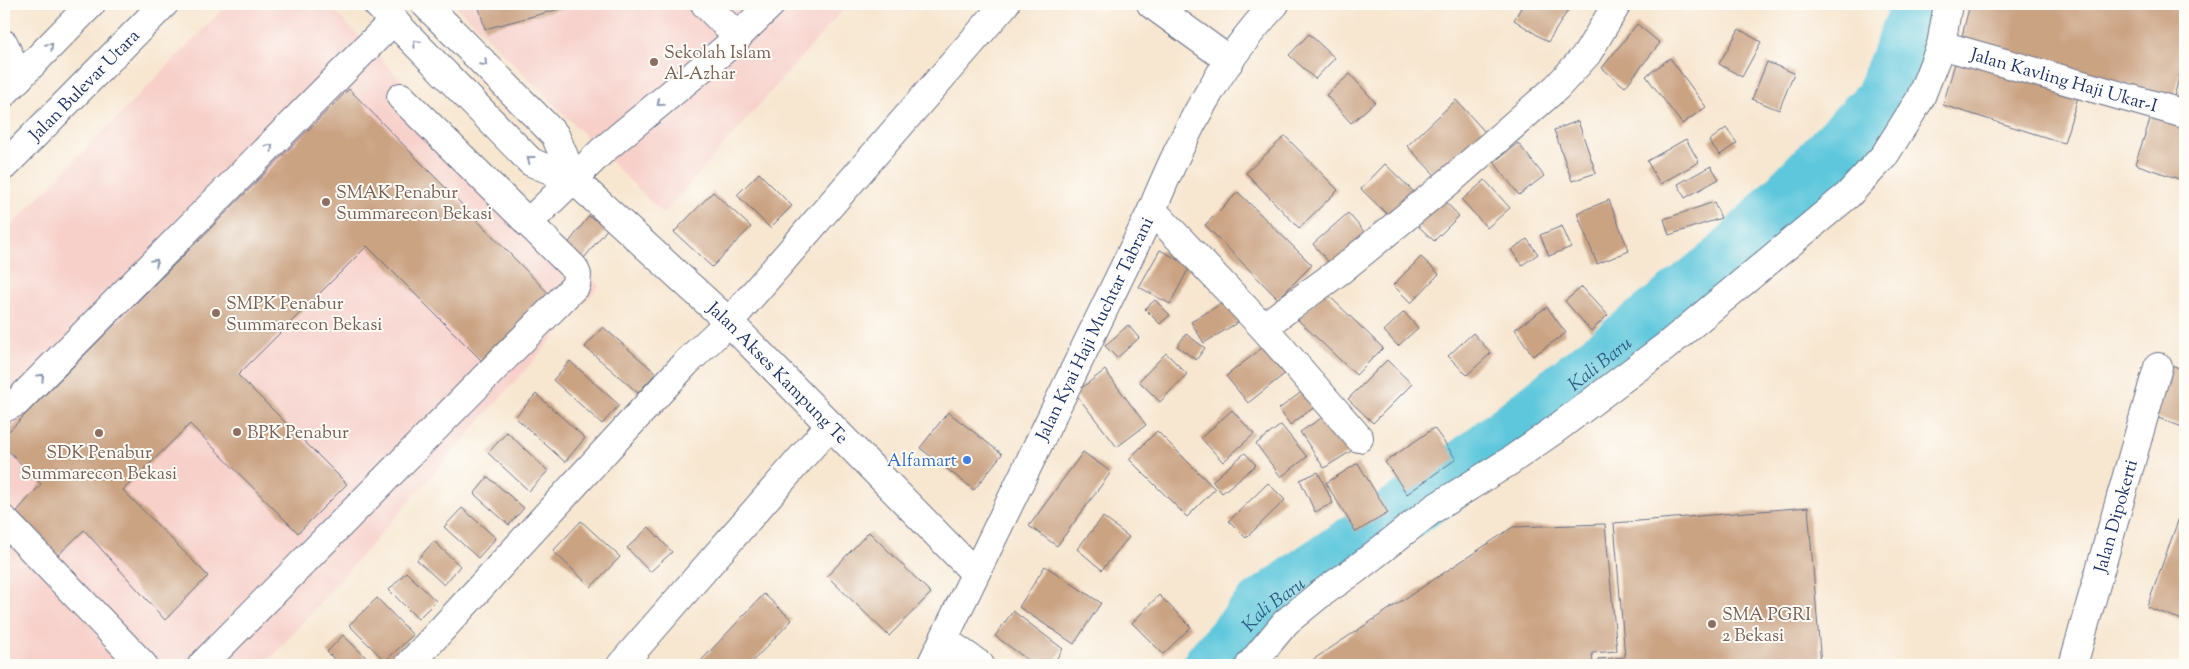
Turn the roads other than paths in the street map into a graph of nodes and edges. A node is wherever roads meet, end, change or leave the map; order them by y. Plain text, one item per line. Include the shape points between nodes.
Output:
1 (91, 4) edge
2 (164, 4) edge
3 (425, 4) edge
4 (705, 4) edge
5 (771, 4) edge
6 (1005, 4) edge
7 (1151, 4) edge
8 (1275, 4) edge
9 (1617, 4) edge
10 (1948, 4) edge
11 (386, 12) edge
12 (738, 37) junction
13 (4, 44) edge
14 (1941, 45) junction
15 (1230, 61) junction
16 (11, 85) edge
17 (401, 97) dead end
18 (2185, 114) edge
19 (4, 166) edge
20 (574, 180) junction
21 (1152, 210) junction
22 (528, 223) junction
23 (729, 322) junction
24 (1264, 328) junction
25 (2158, 367) dead end
26 (4, 408) edge
27 (830, 425) junction
28 (1359, 438) dead end
29 (4, 520) edge
30 (975, 573) junction
31 (944, 640) junction
32 (143, 665) edge
33 (202, 665) edge
34 (410, 665) edge
35 (621, 665) edge
36 (931, 665) edge
37 (980, 665) edge
38 (1250, 665) edge
39 (2073, 665) edge

16 -> 1 street
2 - 19 street, Jalan Bulevar Utara
3 -> 20 street, Jalan Akses Kampung Te via 555,135
4 - 12 street
5 - 12 street
6 - 23 street
7 - 15 street
8 - 15 street, Jalan Kyai Haji Muchtar Tabrani
9 - 24 street via 1588,54 1557,87 1451,180
10 - 14 street
20 -> 11 street, Jalan Akses Kampung Te via 531,162
26 -> 11 street via 17,402
12 -> 20 street via 602,151
13 - 16 street
14 - 18 street, Jalan Kavling Haji Ukar-I
14 - 38 street via 1920,99 1884,156 1848,195 1658,352 1510,461 1433,509 1318,595 1286,622
15 - 21 street, Jalan Kyai Haji Muchtar Tabrani via 1211,87 1179,146
17 - 22 street
20 - 22 street
20 - 23 street, Jalan Akses Kampung Te
21 - 24 street
21 - 30 street, Jalan Kyai Haji Muchtar Tabrani
22 - 33 street via 574,268 577,275 575,288
23 - 27 street, Jalan Akses Kampung Te
23 - 34 street via 686,362
24 - 28 street
25 - 39 street, Jalan Dipokerti
27 - 30 street, Jalan Akses Kampung Te
27 - 35 street
29 - 32 street
30 - 31 street, Jalan Kyai Haji Muchtar Tabrani
31 - 36 street, Jalan Kyai Haji Muchtar Tabrani
31 - 37 street

